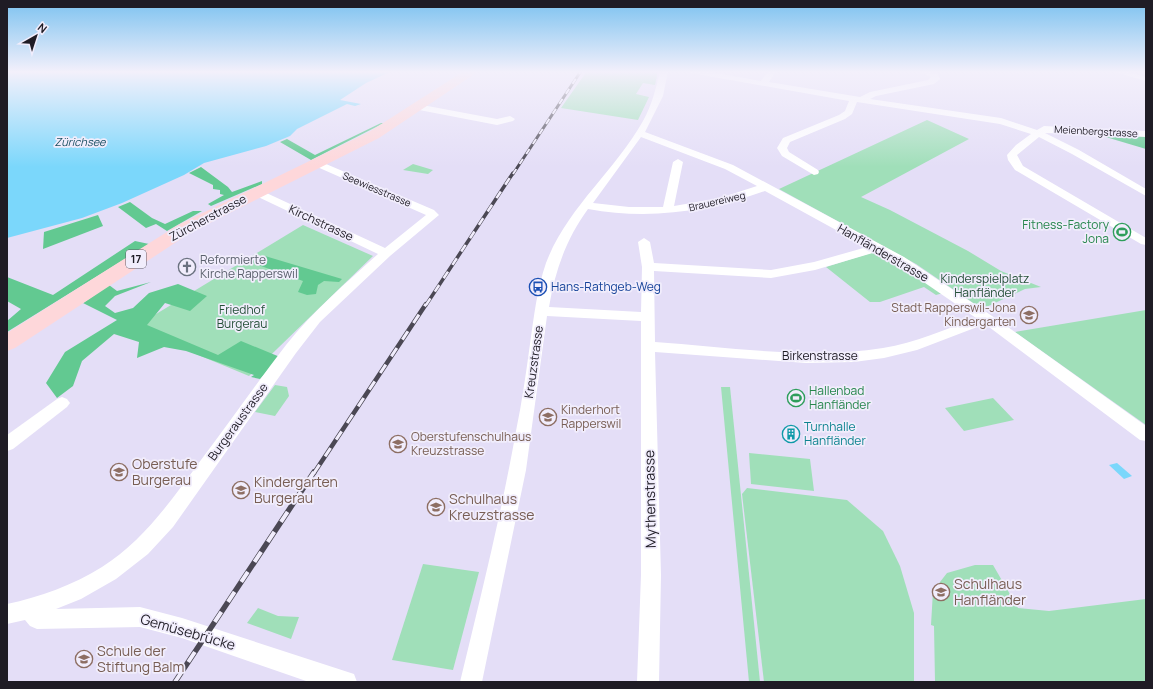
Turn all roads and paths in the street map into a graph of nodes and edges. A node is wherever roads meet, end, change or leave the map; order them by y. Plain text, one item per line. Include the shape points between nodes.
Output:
1 (423, 103) edge
2 (654, 103) edge
3 (855, 103) edge
4 (885, 103) edge
5 (417, 107) junction
6 (510, 119) dead end
7 (639, 133) junction
8 (1039, 133) junction
9 (1146, 134) edge
10 (678, 162) dead end
11 (319, 164) junction
12 (814, 172) dead end
13 (765, 187) junction
14 (256, 192) junction
15 (1146, 193) edge
16 (584, 205) junction
17 (668, 210) junction
18 (433, 215) joint
19 (644, 242) dead end
20 (1145, 242) dead end
21 (877, 248) junction
22 (386, 253) junction
23 (648, 267) junction
24 (541, 311) junction
25 (647, 317) junction
26 (986, 319) junction
27 (7, 343) edge
28 (648, 346) junction
29 (62, 403) dead end
30 (1146, 435) edge
31 (7, 444) edge
32 (29, 609) junction
33 (7, 614) edge
34 (346, 682) edge
35 (471, 682) edge
36 (648, 682) edge

1 - 5 main road, Zürcherstrasse / 17
2 - 7 street, Kreuzstrasse
3 - 12 street via 842,117 786,140 782,148 785,154
4 - 8 street, Meienbergstrasse via 1001,121
5 - 6 street via 497,122
5 - 11 main road, Zürcherstrasse / 17 via 374,135
7 - 13 street, Hanfländerstrasse via 714,160
7 - 16 street, Kreuzstrasse
8 - 9 street, Meienbergstrasse via 1052,128
8 - 15 street via 1054,139
8 - 20 street via 1012,154 1013,160 1020,168
10 - 17 street, Brauereiweg
11 - 14 main road, Zürcherstrasse / 17
11 - 18 street, Seewiesstrasse
13 - 17 street, Brauereiweg via 747,195 691,208
13 - 21 street, Hanfländerstrasse
14 - 22 street, Kirchstrasse
14 - 27 main road, Zürcherstrasse / 17 via 177,233
16 - 17 street, Brauereiweg via 643,211
16 - 24 street, Kreuzstrasse via 554,261
18 - 22 street, Burgeraustrasse
19 - 23 street, Mythenstrasse
21 - 23 street via 815,266 771,274
21 - 26 street, Hanfländerstrasse via 900,260
22 - 32 street, Burgeraustrasse via 306,329 167,521 152,537 126,560 92,582
23 - 25 street, Mythenstrasse
24 - 25 street
24 - 35 street, Kreuzstrasse via 511,510
25 - 28 street, Mythenstrasse
26 - 28 street, Birkenstrasse via 918,345 854,357 806,358
26 - 30 street, Hanfländerstrasse
28 - 36 street, Mythenstrasse via 651,575
29 - 31 street
32 - 33 street, Burgeraustrasse
32 - 34 street, Gemüsebrücke via 37,619 140,617 230,643

